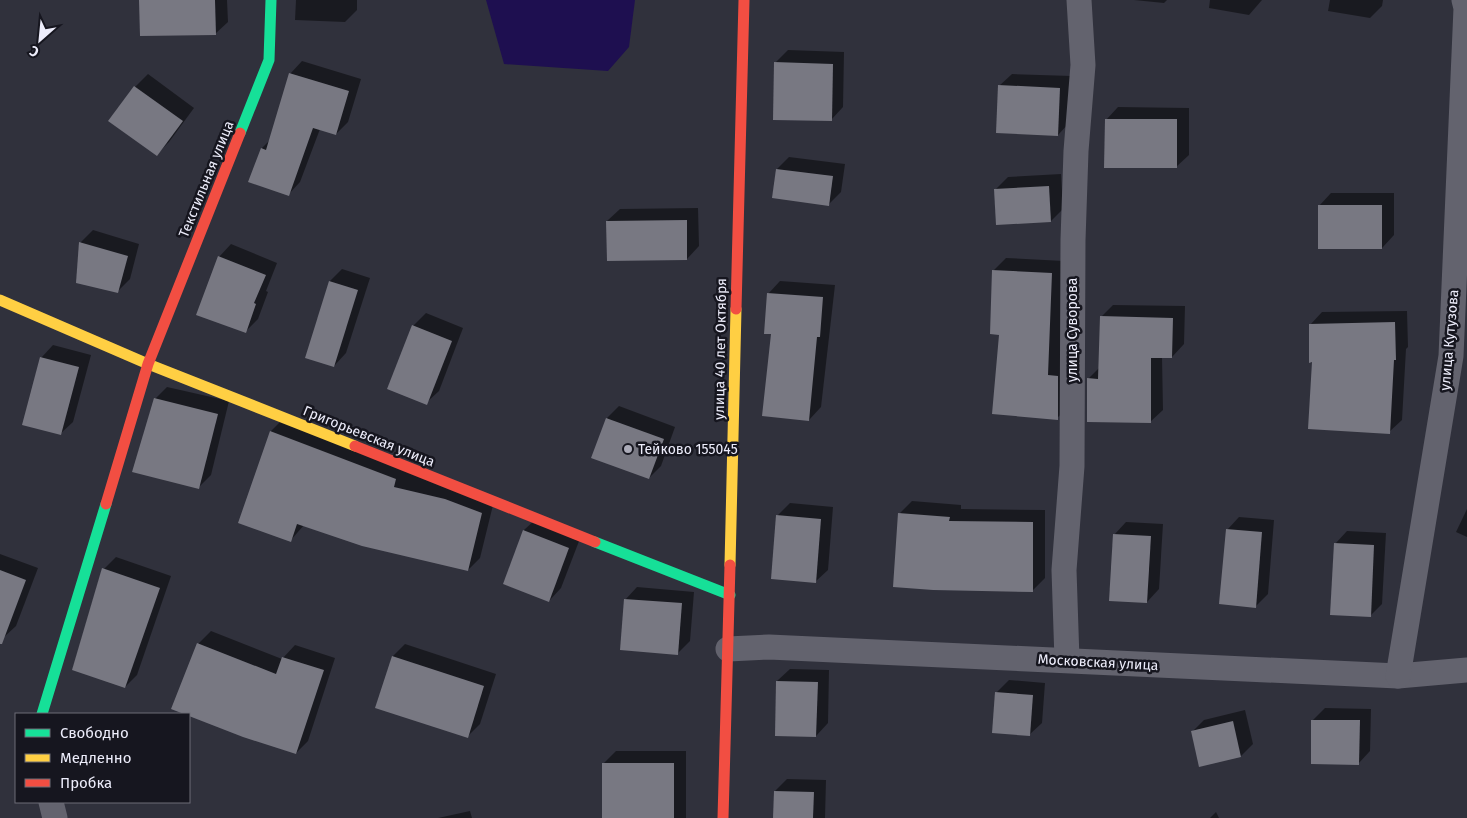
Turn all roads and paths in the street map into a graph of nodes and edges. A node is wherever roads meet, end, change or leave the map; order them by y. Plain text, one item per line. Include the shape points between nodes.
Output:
1 (271, 0) edge
2 (744, 0) edge
3 (1079, 0) edge
4 (1464, 0) edge
5 (0, 300) edge
6 (148, 364) junction
7 (730, 595) junction
8 (728, 649) junction
9 (1067, 660) junction
10 (1467, 670) edge
11 (1398, 676) junction
12 (42, 713) edge
13 (51, 803) edge
14 (55, 818) edge
15 (723, 818) edge

1 - 6 street, Текстильная улица via 269,60
2 - 7 street, улица 40 лет Октября
3 - 9 street, улица Суворова via 1083,65 1073,240 1072,466 1064,570
4 - 11 street, улица Кутузова via 1450,356
5 - 6 street, Григорьевская улица
6 - 7 street, Григорьевская улица
6 - 12 street, Текстильная улица
7 - 8 street, улица 40 лет Октября
8 - 9 street, Московская улица via 769,647
8 - 15 street, улица 40 лет Октября
9 - 11 street, Московская улица
10 - 11 street, Московская улица
13 - 14 street

